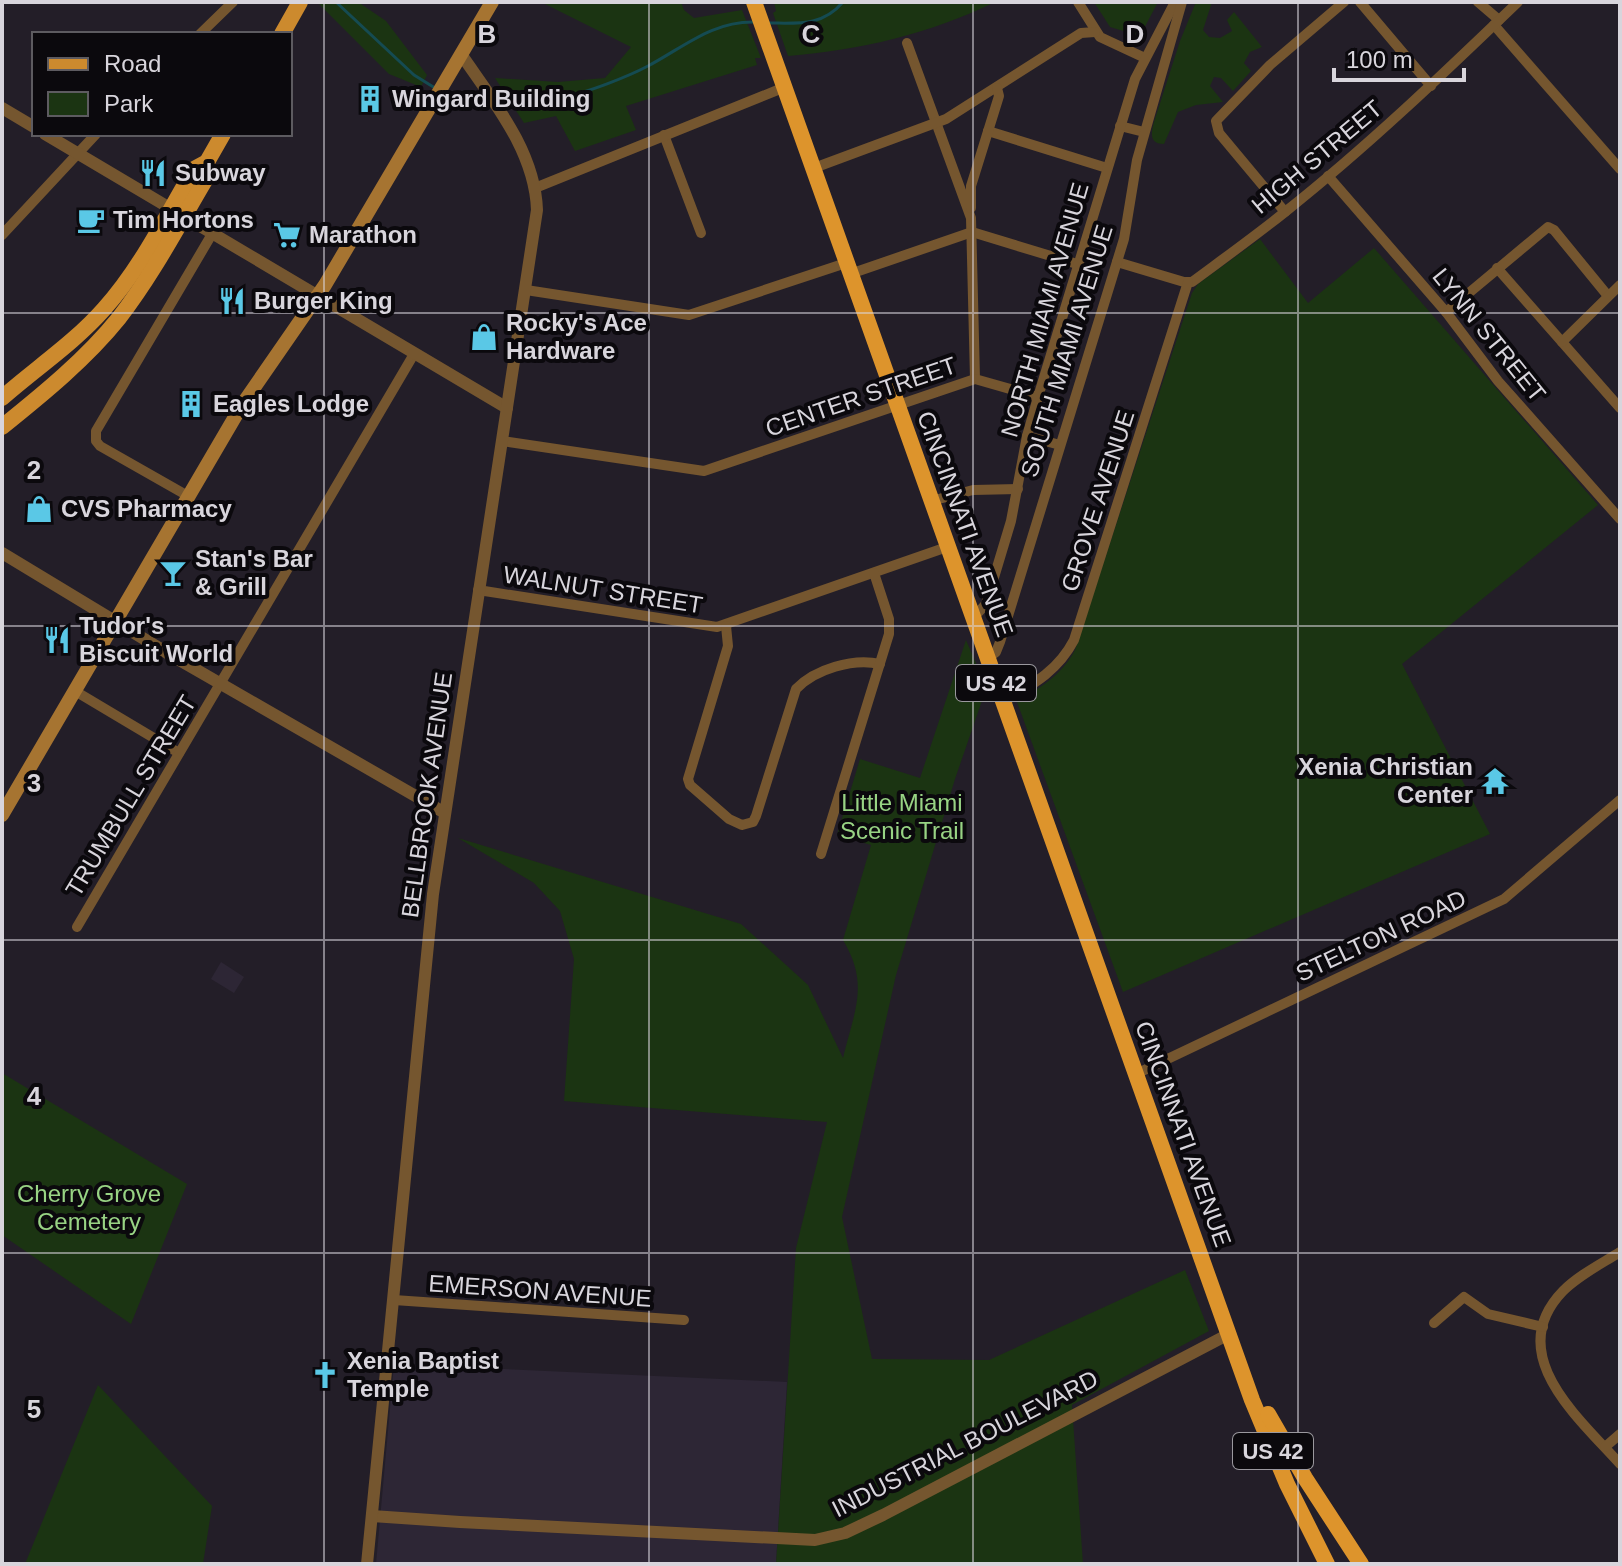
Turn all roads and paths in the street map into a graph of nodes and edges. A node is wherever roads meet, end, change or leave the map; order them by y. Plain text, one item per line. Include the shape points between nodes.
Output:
1 (233, 2) edge
2 (299, 2) edge
3 (492, 2) edge
4 (1078, 2) edge
5 (1175, 2) edge
6 (1182, 2) edge
7 (1344, 2) edge
8 (1360, 2) edge
9 (1478, 2) edge
10 (1518, 2) edge
11 (754, 3) edge
12 (1497, 22) junction
13 (202, 32) edge
14 (283, 32) edge
15 (1095, 32) junction
16 (907, 43) dead end
17 (461, 54) junction
18 (1145, 58) junction
19 (1431, 86) junction
20 (785, 87) junction
21 (997, 88) junction
22 (2, 108) edge
23 (938, 123) junction
24 (32, 126) edge
25 (1120, 126) junction
26 (988, 131) junction
27 (1144, 132) junction
28 (664, 135) junction
29 (48, 136) edge
30 (94, 136) edge
31 (222, 136) edge
32 (76, 152) junction
33 (814, 168) junction
34 (1107, 168) junction
35 (1620, 169) edge
36 (1328, 176) junction
37 (535, 188) junction
38 (1285, 212) junction
39 (177, 213) junction
40 (971, 218) junction
41 (972, 232) junction
42 (701, 233) dead end
43 (212, 234) junction
44 (2, 235) edge
45 (1117, 262) junction
46 (1077, 264) junction
47 (848, 268) junction
48 (1497, 268) junction
49 (1188, 282) junction
50 (1620, 285) edge
51 (526, 290) junction
52 (1608, 296) junction
53 (317, 298) junction
54 (1446, 312) junction
55 (1562, 342) junction
56 (414, 354) junction
57 (975, 379) junction
58 (1038, 397) junction
59 (2, 398) edge
60 (897, 406) junction
61 (507, 408) junction
62 (1620, 408) edge
63 (2, 427) edge
64 (1027, 436) junction
65 (502, 441) junction
66 (1060, 445) junction
67 (1018, 489) junction
68 (188, 496) junction
69 (931, 501) junction
70 (1620, 519) edge
71 (947, 547) junction
72 (2, 553) edge
73 (874, 573) junction
74 (478, 590) junction
75 (973, 618) junction
76 (115, 620) junction
77 (726, 626) junction
78 (987, 659) junction
79 (880, 664) junction
80 (220, 684) junction
81 (75, 691) junction
82 (1003, 702) junction
83 (179, 753) junction
84 (1620, 800) edge
85 (445, 813) junction
86 (2, 815) edge
87 (821, 854) dead end
88 (77, 927) dead end
89 (1136, 1074) junction
90 (1620, 1252) edge
91 (394, 1300) junction
92 (684, 1320) dead end
93 (1434, 1323) dead end
94 (1543, 1327) junction
95 (1229, 1334) junction
96 (1620, 1434) edge
97 (1605, 1447) junction
98 (1620, 1464) edge
99 (372, 1516) junction
100 (367, 1564) edge
101 (1327, 1564) edge
102 (1361, 1564) edge

1 - 13 street
2 - 14 main road
3 - 17 main road
4 - 15 street
5 - 18 street, NORTH MIAMI AVENUE
6 - 27 street, SOUTH MIAMI AVENUE
7 - 38 street via 1270,65 1216,121 1219,133
8 - 19 street
9 - 12 street
10 - 12 street, HIGH STREET
11 - 20 highway, CINCINNATI AVENUE / US 42
12 - 19 street, HIGH STREET
12 - 35 street
15 - 18 street
15 - 21 street via 1081,33
16 - 23 street, CENTER STREET
17 - 37 street, BELLBROOK AVENUE via 517,139
17 - 53 main road
18 - 25 street, NORTH MIAMI AVENUE
19 - 36 street, HIGH STREET
20 - 28 street
20 - 33 highway, CINCINNATI AVENUE / US 42
21 - 23 street
21 - 26 street
22 - 24 street
23 - 33 street
23 - 40 street, CENTER STREET
25 - 27 street
25 - 34 street, NORTH MIAMI AVENUE
26 - 34 street
26 - 40 street via 971,186
27 - 45 street, SOUTH MIAMI AVENUE
28 - 37 street
28 - 42 street
29 - 32 street
30 - 32 street
31 - 39 main road via 207,162 194,169
32 - 39 street
32 - 44 street
33 - 47 highway, CINCINNATI AVENUE / US 42
34 - 46 street, NORTH MIAMI AVENUE
36 - 38 street, HIGH STREET
36 - 54 street, LYNN STREET
37 - 51 street, BELLBROOK AVENUE via 537,217
38 - 49 street, HIGH STREET
39 - 43 street
39 - 59 main road via 105,307
39 - 63 main road via 139,291 110,328
40 - 41 street, CENTER STREET
41 - 46 street
41 - 47 street
41 - 57 street, CENTER STREET
43 - 53 street
43 - 68 street via 96,431 100,446
45 - 49 street
45 - 66 street, SOUTH MIAMI AVENUE
46 - 58 street, NORTH MIAMI AVENUE
47 - 51 street via 689,315
47 - 60 highway, CINCINNATI AVENUE / US 42
48 - 52 street via 1551,228
48 - 54 street
48 - 55 street
49 - 82 street, GROVE AVENUE via 1074,640 1049,673
50 - 52 street
51 - 61 street, BELLBROOK AVENUE
52 - 55 street
53 - 56 street
53 - 68 main road via 244,402
54 - 70 street, LYNN STREET via 1498,381
55 - 62 street
56 - 61 street
56 - 80 street, TRUMBULL STREET
57 - 58 street
57 - 60 street, CENTER STREET
58 - 64 street, NORTH MIAMI AVENUE
60 - 65 street, CENTER STREET via 704,471
60 - 69 highway, CINCINNATI AVENUE / US 42
61 - 65 street, BELLBROOK AVENUE
64 - 66 street
64 - 67 street, NORTH MIAMI AVENUE
65 - 74 street, BELLBROOK AVENUE
66 - 78 street, SOUTH MIAMI AVENUE via 1000,642
67 - 69 street via 961,492
67 - 75 street, NORTH MIAMI AVENUE via 986,604
68 - 76 main road
69 - 71 highway, CINCINNATI AVENUE / US 42
71 - 73 street, WALNUT STREET
71 - 75 highway, CINCINNATI AVENUE / US 42
72 - 76 street
73 - 77 street, WALNUT STREET
73 - 79 street via 890,625
74 - 77 street, WALNUT STREET via 711,628
74 - 85 street, BELLBROOK AVENUE
75 - 78 highway, CINCINNATI AVENUE / US 42
76 - 80 street
76 - 81 main road
77 - 79 street via 728,646 688,779 742,825 756,816 796,689 839,666
78 - 82 highway, CINCINNATI AVENUE / US 42
79 - 87 street
80 - 83 street, TRUMBULL STREET
80 - 85 street
81 - 83 street
81 - 86 main road
82 - 89 highway, CINCINNATI AVENUE / US 42
83 - 88 street, TRUMBULL STREET
84 - 89 street, STELTON ROAD via 1504,899
85 - 91 street, BELLBROOK AVENUE
89 - 95 highway, CINCINNATI AVENUE / US 42
90 - 94 street via 1563,1290
91 - 92 street, EMERSON AVENUE
91 - 99 street, BELLBROOK AVENUE
93 - 94 street via 1464,1297 1488,1314
94 - 97 street via 1542,1355 1552,1385
95 - 99 street, INDUSTRIAL BOULEVARD via 883,1515 815,1540
95 - 101 highway, CINCINNATI AVENUE / US 42 via 1287,1484
95 - 102 highway, CINCINNATI AVENUE / US 42 via 1277,1430
96 - 97 street
97 - 98 street
99 - 100 street, BELLBROOK AVENUE

